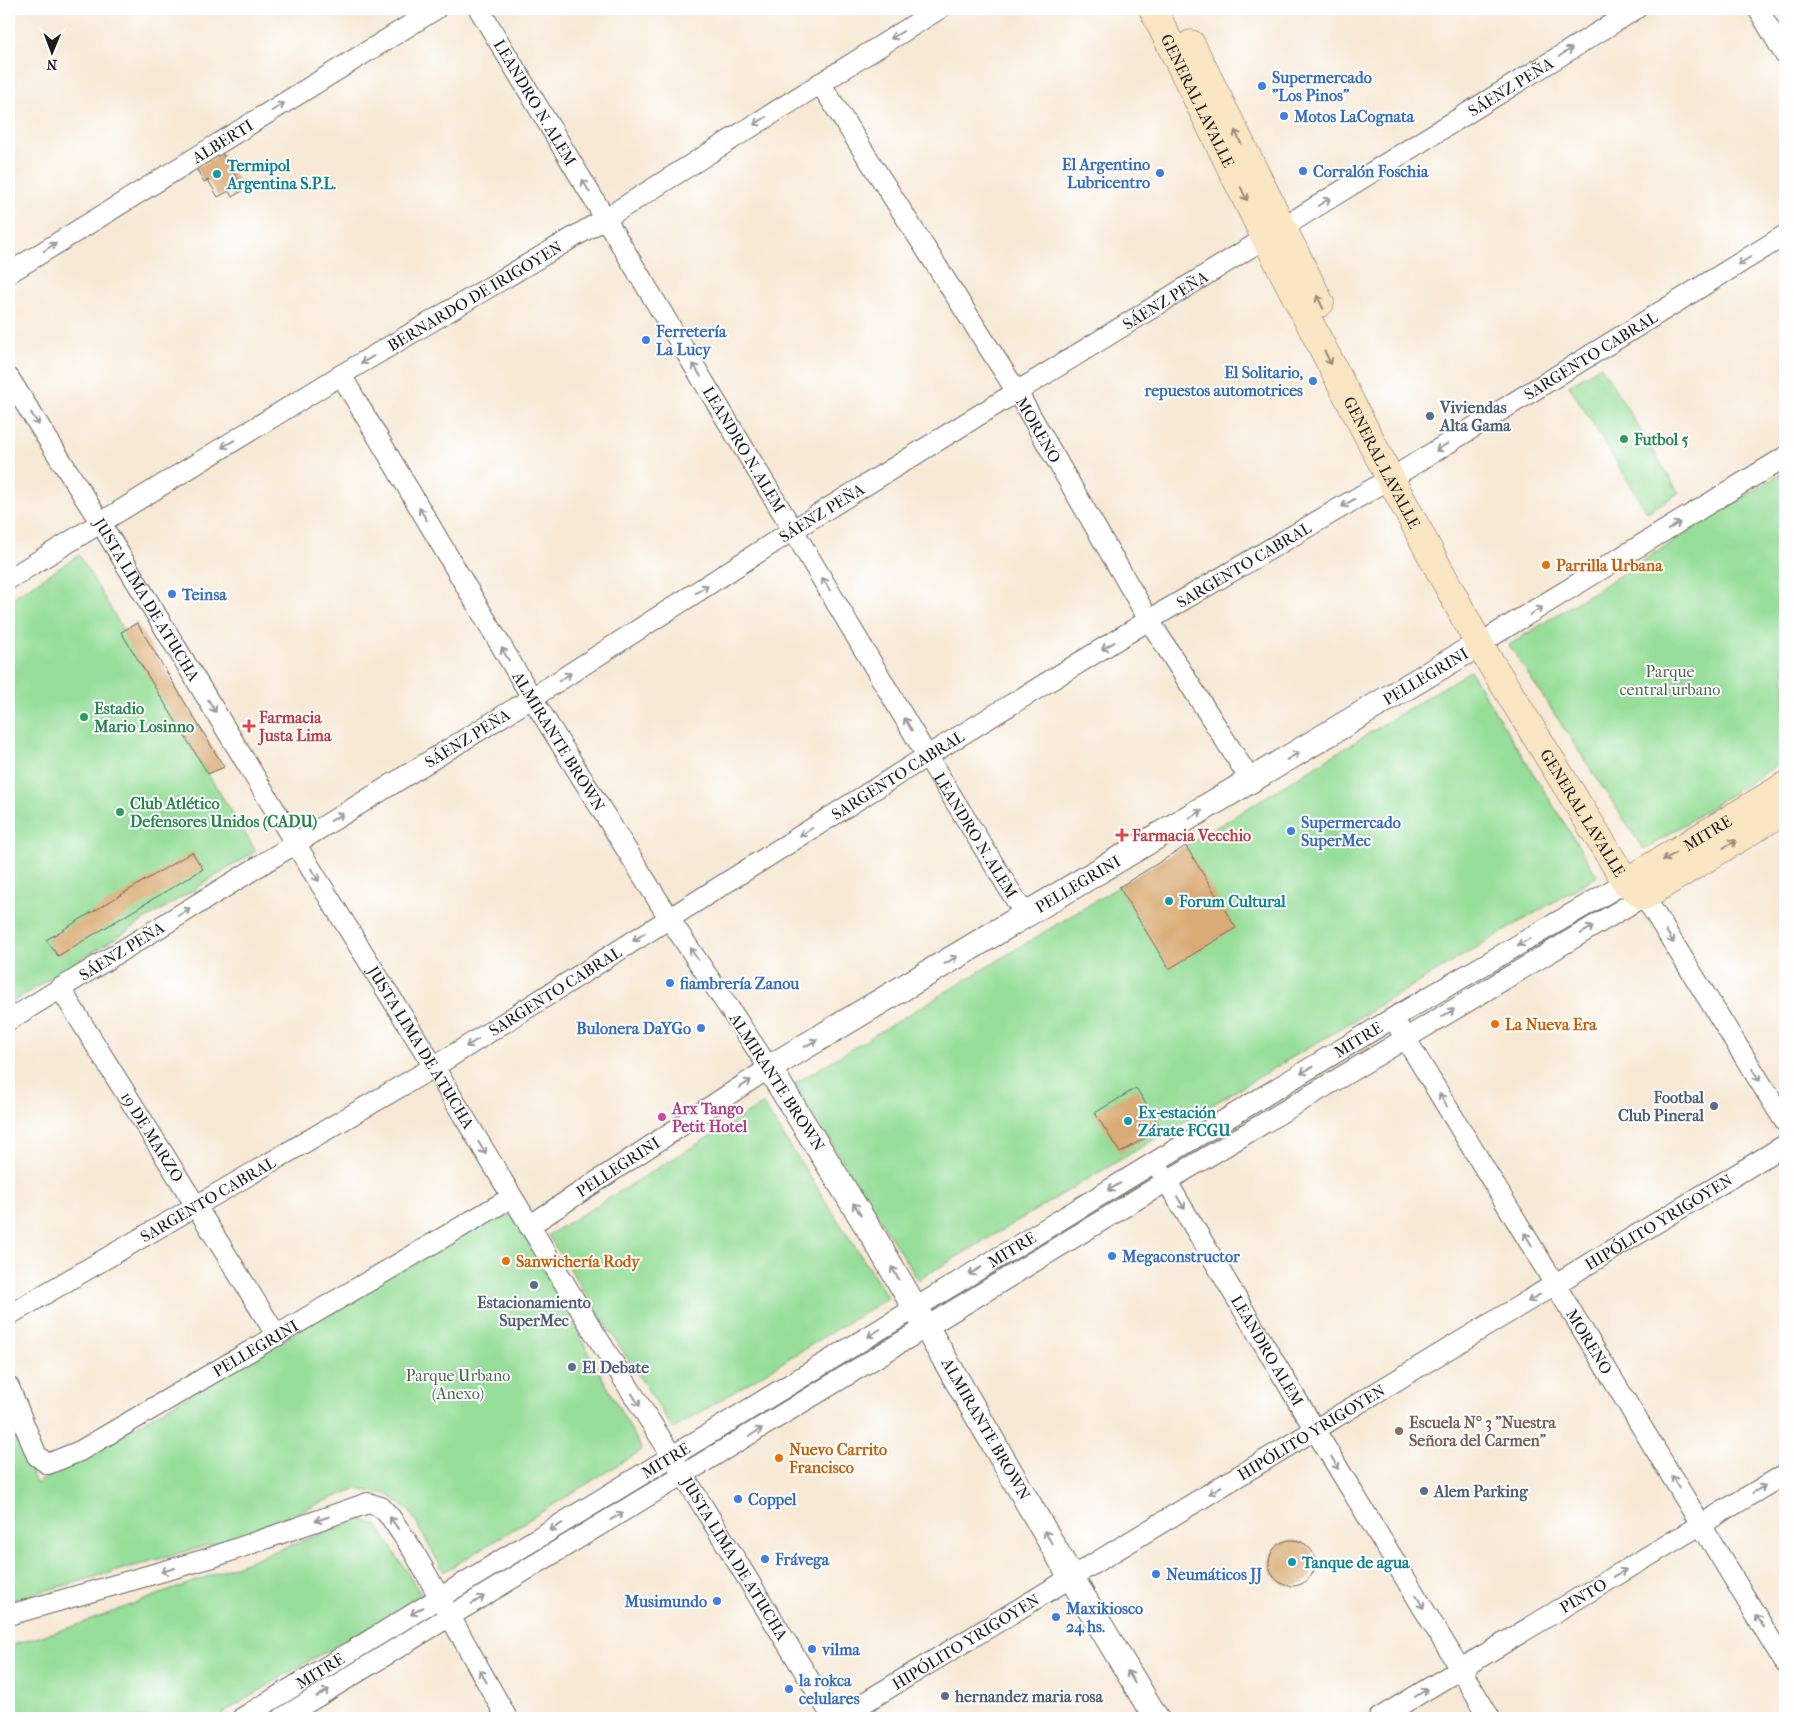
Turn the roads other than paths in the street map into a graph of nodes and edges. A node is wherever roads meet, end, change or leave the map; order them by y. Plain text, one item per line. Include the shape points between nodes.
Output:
1 (436, 9) edge
2 (479, 9) edge
3 (938, 9) edge
4 (1153, 9) edge
5 (1174, 9) edge
6 (1636, 9) edge
7 (1758, 9) edge
8 (1785, 55) edge
9 (820, 83) junction
10 (606, 218) junction
11 (1274, 232) junction
12 (1785, 235) edge
13 (9, 273) edge
14 (341, 376) junction
15 (9, 378) edge
16 (1017, 392) junction
17 (1785, 457) edge
18 (1396, 475) junction
19 (100, 522) junction
20 (793, 530) junction
21 (9, 579) edge
22 (1150, 620) junction
23 (1486, 640) junction
24 (532, 698) junction
25 (927, 756) junction
26 (1251, 781) junction
27 (1785, 786) edge
28 (1785, 810) edge
29 (295, 843) junction
30 (1636, 885) junction
31 (1025, 915) junction
32 (669, 918) junction
33 (60, 988) junction
34 (1394, 1018) junction
35 (9, 1020) edge
36 (1406, 1038) junction
37 (434, 1067) junction
38 (769, 1068) junction
39 (1785, 1122) edge
40 (1785, 1145) edge
41 (1156, 1162) junction
42 (1168, 1181) junction
43 (512, 1197) junction
44 (195, 1206) junction
45 (529, 1226) junction
46 (1556, 1285) junction
47 (9, 1315) edge
48 (921, 1317) junction
49 (277, 1336) junction
50 (9, 1387) edge
51 (1315, 1430) junction
52 (672, 1456) junction
53 (1785, 1474) edge
54 (684, 1476) junction
55 (1701, 1524) junction
56 (1070, 1577) junction
57 (438, 1598) junction
58 (9, 1615) edge
59 (449, 1617) junction
60 (1785, 1663) edge
61 (1460, 1668) junction
62 (242, 1718) edge
63 (282, 1718) edge
64 (507, 1718) edge
65 (833, 1718) edge
66 (839, 1718) edge
67 (1156, 1718) edge
68 (1379, 1718) edge
69 (1490, 1718) edge

13 -> 1 street, ALBERTI
10 -> 2 street, LEANDRO N. ALEM
3 -> 9 street, BERNARDO DE IRIGOYEN
4 -> 11 main road, GENERAL LAVALLE
11 -> 5 main road, GENERAL LAVALLE
11 -> 6 street, SÁENZ PEÑA
7 - 8 street
9 -> 10 street, BERNARDO DE IRIGOYEN
9 - 16 street, MORENO
10 -> 14 street, BERNARDO DE IRIGOYEN
20 -> 10 street, LEANDRO N. ALEM
11 - 16 street, SÁENZ PEÑA
11 - 18 main road, GENERAL LAVALLE
12 -> 18 street, SARGENTO CABRAL
14 -> 19 street, BERNARDO DE IRIGOYEN
24 -> 14 street, ALMIRANTE BROWN
15 -> 19 street, JUSTA LIMA DE ATUCHA
16 - 20 street, SÁENZ PEÑA
16 - 22 street, MORENO
23 -> 17 street, PELLEGRINI
18 -> 22 street, SARGENTO CABRAL
18 - 23 main road, GENERAL LAVALLE
19 - 21 street, BERNARDO DE IRIGOYEN
19 -> 29 street, JUSTA LIMA DE ATUCHA
24 -> 20 street, SÁENZ PEÑA
25 -> 20 street, LEANDRO N. ALEM
22 -> 25 street, SARGENTO CABRAL
22 - 26 street, MORENO
26 -> 23 street, PELLEGRINI
23 - 30 main road, GENERAL LAVALLE
29 -> 24 street, SÁENZ PEÑA
24 - 32 street, ALMIRANTE BROWN
25 - 31 street, LEANDRO N. ALEM
25 -> 32 street, SARGENTO CABRAL
31 -> 26 street, PELLEGRINI
27 -> 30 main road, MITRE
30 -> 28 main road, MITRE
33 -> 29 street, SÁENZ PEÑA
29 -> 37 street, JUSTA LIMA DE ATUCHA
30 -> 34 street, MITRE
36 -> 30 street, MITRE
30 -> 39 street, GENERAL LAVALLE
38 -> 31 street, PELLEGRINI
32 -> 37 street, SARGENTO CABRAL
38 -> 32 street, ALMIRANTE BROWN
33 - 35 street, SÁENZ PEÑA
33 - 44 street, 19 DE MARZO
34 - 36 street, MORENO
34 -> 41 street, MITRE
36 - 42 street, MITRE
46 -> 36 street, MORENO
37 -> 43 street, JUSTA LIMA DE ATUCHA
37 - 44 street, SARGENTO CABRAL
45 -> 38 street, PELLEGRINI
48 -> 38 street, ALMIRANTE BROWN
40 - 46 street, HIPÓLITO YRIGOYEN
41 - 42 street, LEANDRO ALEM
41 -> 48 street, MITRE
42 - 48 street, MITRE
42 -> 51 street, LEANDRO ALEM
43 - 45 street, JUSTA LIMA DE ATUCHA
43 - 49 street, PELLEGRINI
44 - 47 street, SARGENTO CABRAL
44 - 49 street, 19 DE MARZO
45 -> 52 street, JUSTA LIMA DE ATUCHA
46 -> 51 street, HIPÓLITO YRIGOYEN
55 -> 46 street, MORENO
48 -> 52 street, MITRE
54 -> 48 street, MITRE
56 -> 48 street, ALMIRANTE BROWN
49 - 50 street, PELLEGRINI via 80,1451 48,1464 38,1456
51 -> 56 street, HIPÓLITO YRIGOYEN
51 -> 61 street, LEANDRO ALEM
52 - 54 street, JUSTA LIMA DE ATUCHA
52 -> 57 street, MITRE
55 -> 53 street, PINTO
59 -> 54 street, MITRE
54 - 65 street, JUSTA LIMA DE ATUCHA
60 -> 55 street, MORENO
61 -> 55 street, PINTO
56 - 66 street, HIPÓLITO YRIGOYEN
67 -> 56 street, ALMIRANTE BROWN
57 -> 58 street via 414,1552 391,1518 381,1508 368,1503 210,1558
57 - 59 street
57 -> 62 street, MITRE
63 -> 59 street, MITRE
64 -> 59 street
68 -> 61 street, PINTO
61 - 69 street, LEANDRO ALEM

